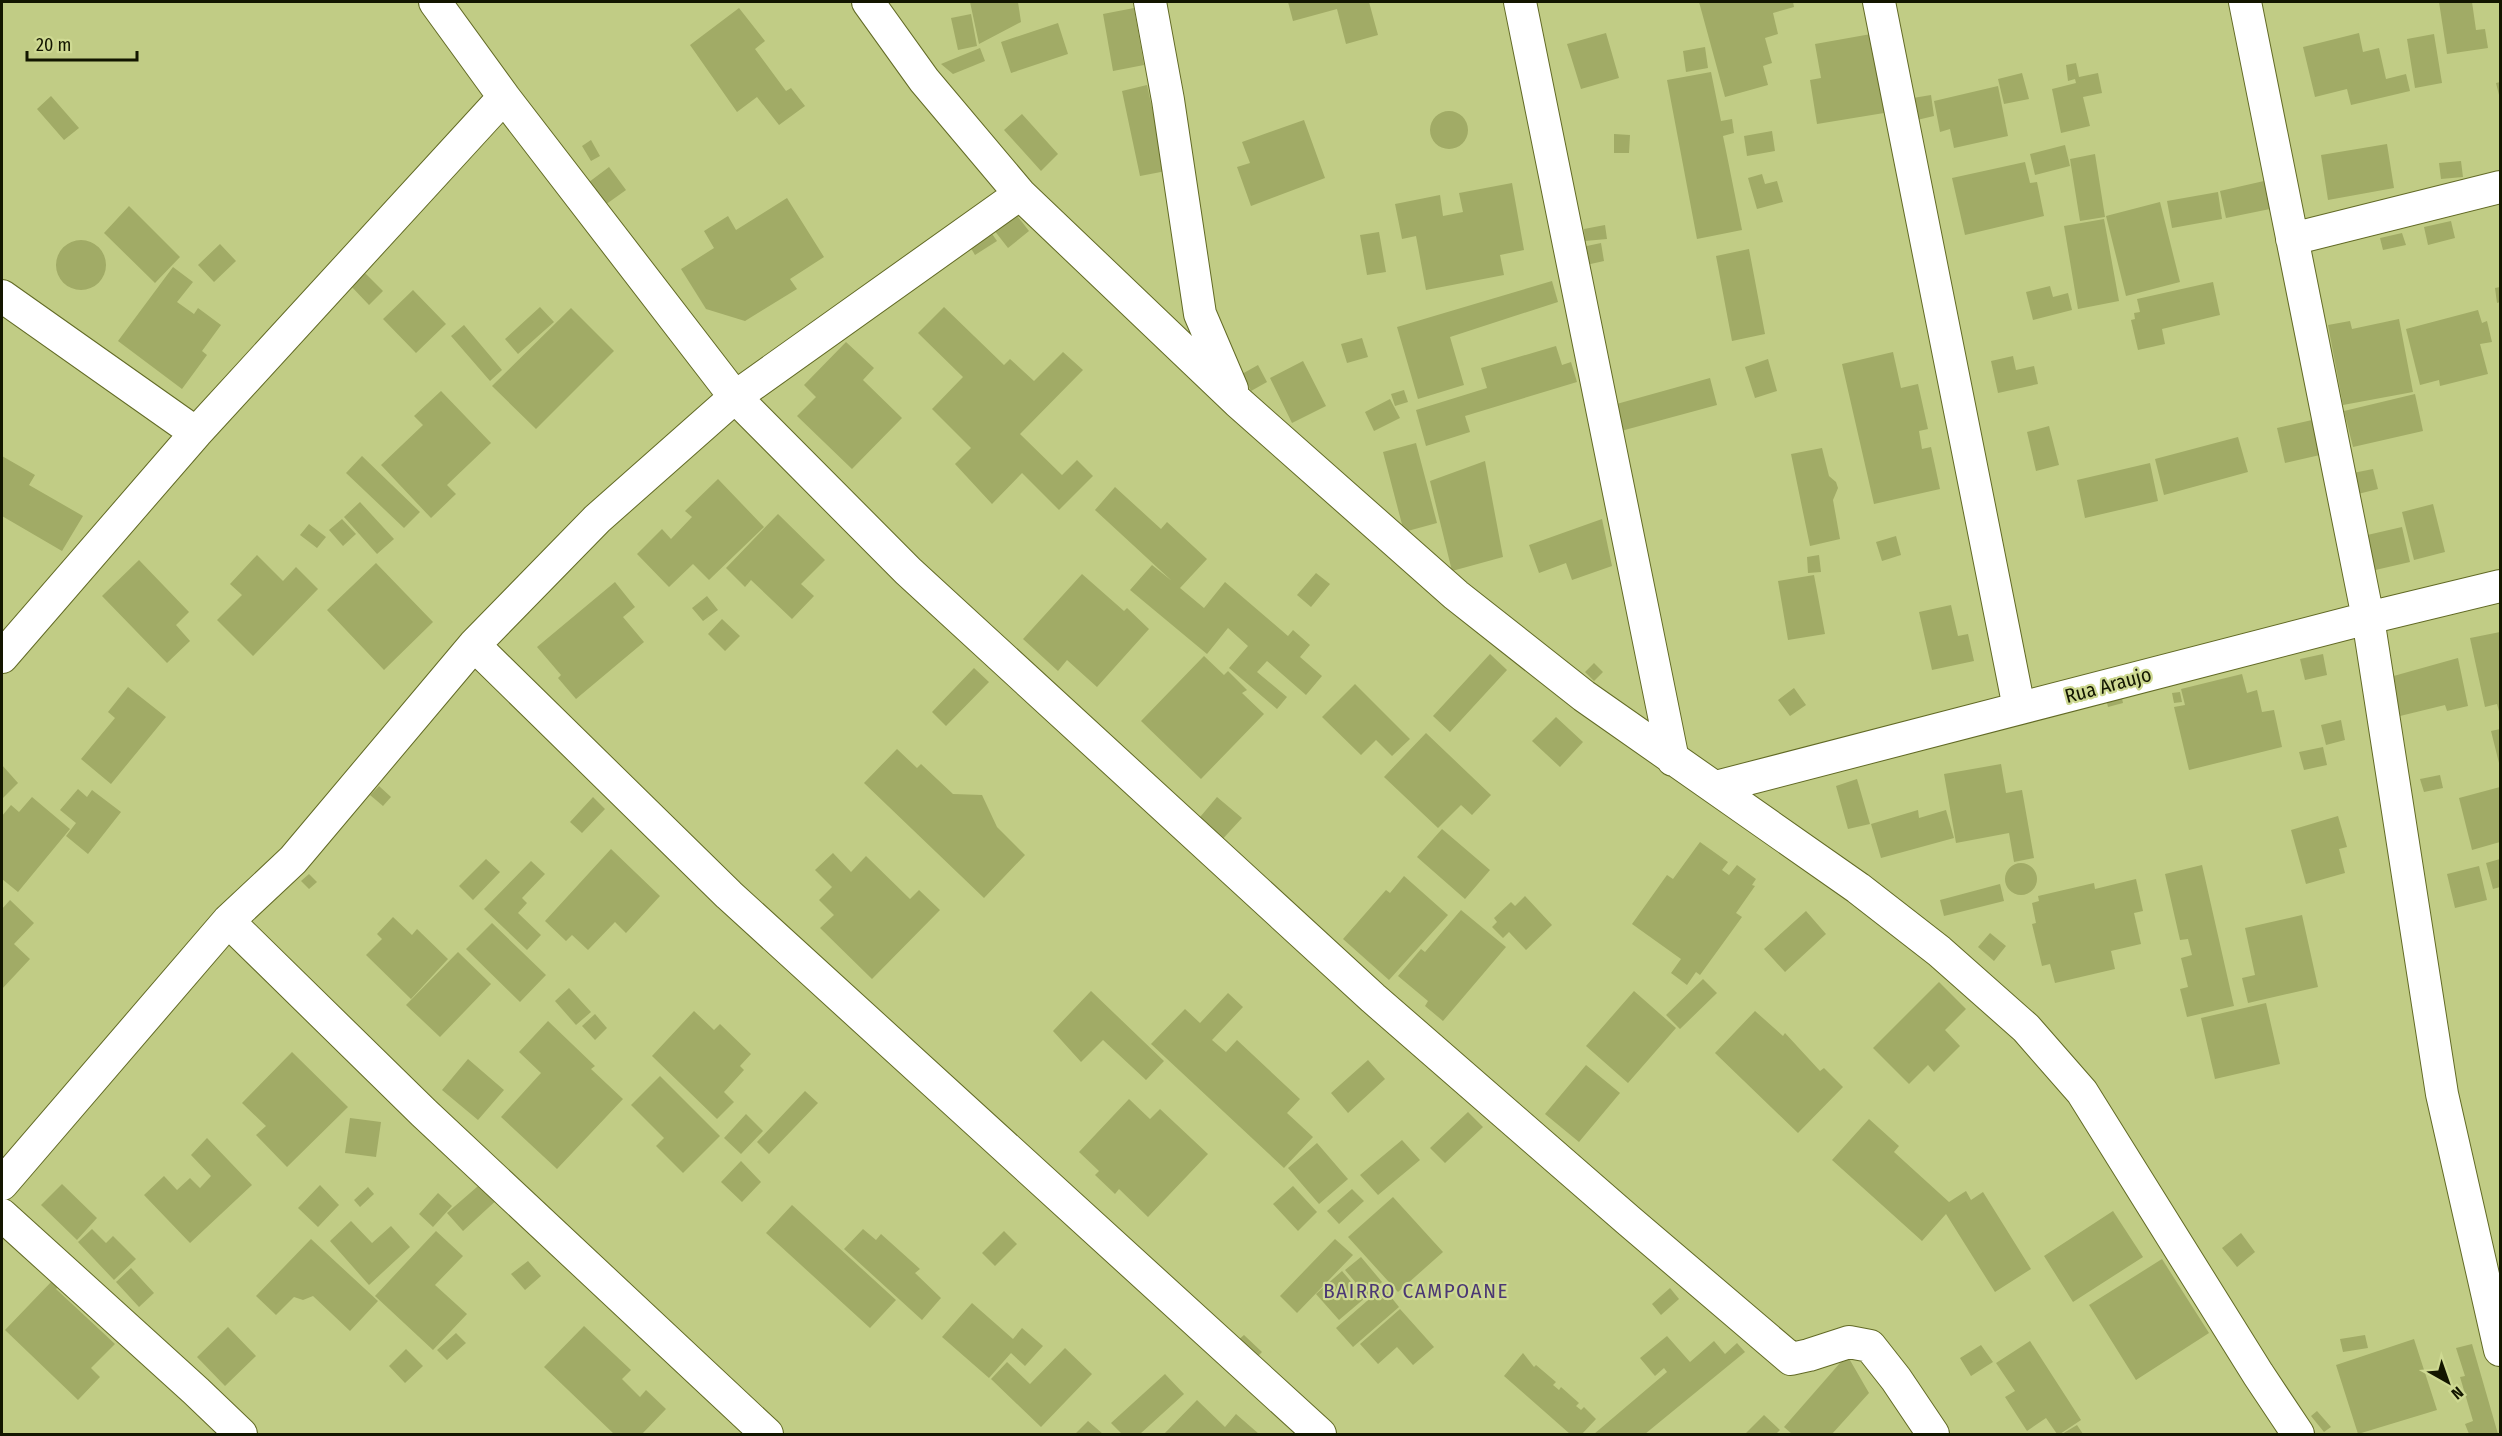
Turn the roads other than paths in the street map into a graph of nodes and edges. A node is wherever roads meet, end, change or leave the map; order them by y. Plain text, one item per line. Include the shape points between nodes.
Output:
1 (435, 2) edge
2 (868, 2) edge
3 (1149, 2) edge
4 (1520, 2) edge
5 (1879, 2) edge
6 (2245, 2) edge
7 (504, 97) junction
8 (2500, 187) edge
9 (1020, 194) junction
10 (2292, 239) junction
11 (2, 296) edge
12 (735, 397) junction
13 (1238, 402) junction
14 (196, 434) junction
15 (2500, 586) edge
16 (2368, 618) junction
17 (474, 645) junction
18 (2, 657) edge
19 (2019, 708) junction
20 (1673, 760) junction
21 (1716, 787) junction
22 (228, 921) junction
23 (2, 1184) edge
24 (2, 1215) edge
25 (2500, 1350) edge
26 (241, 1434) edge
27 (767, 1434) edge
28 (1320, 1434) edge
29 (1933, 1434) edge
30 (2298, 1434) edge

1 - 7 street
2 - 9 street via 924,80
3 - 13 street via 1200,314
4 - 20 street
5 - 19 street
6 - 10 street
7 - 12 street
7 - 14 street
8 - 10 street
9 - 12 street
9 - 13 street
10 - 16 street
11 - 14 street
12 - 17 street via 597,519
12 - 29 street via 908,571 1373,998 1619,1213 1791,1359 1849,1342 1870,1346
13 - 20 street via 1456,595
14 - 18 street
15 - 16 street, Rua Araujo
16 - 19 street, Rua Araujo
16 - 25 street via 2442,1094
17 - 22 street via 293,860
17 - 28 street via 729,895
19 - 21 street, Rua Araujo
20 - 21 street
21 - 30 street via 1858,888 1939,951 2026,1028 2082,1092
22 - 23 street
22 - 27 street via 450,1137
24 - 26 street

